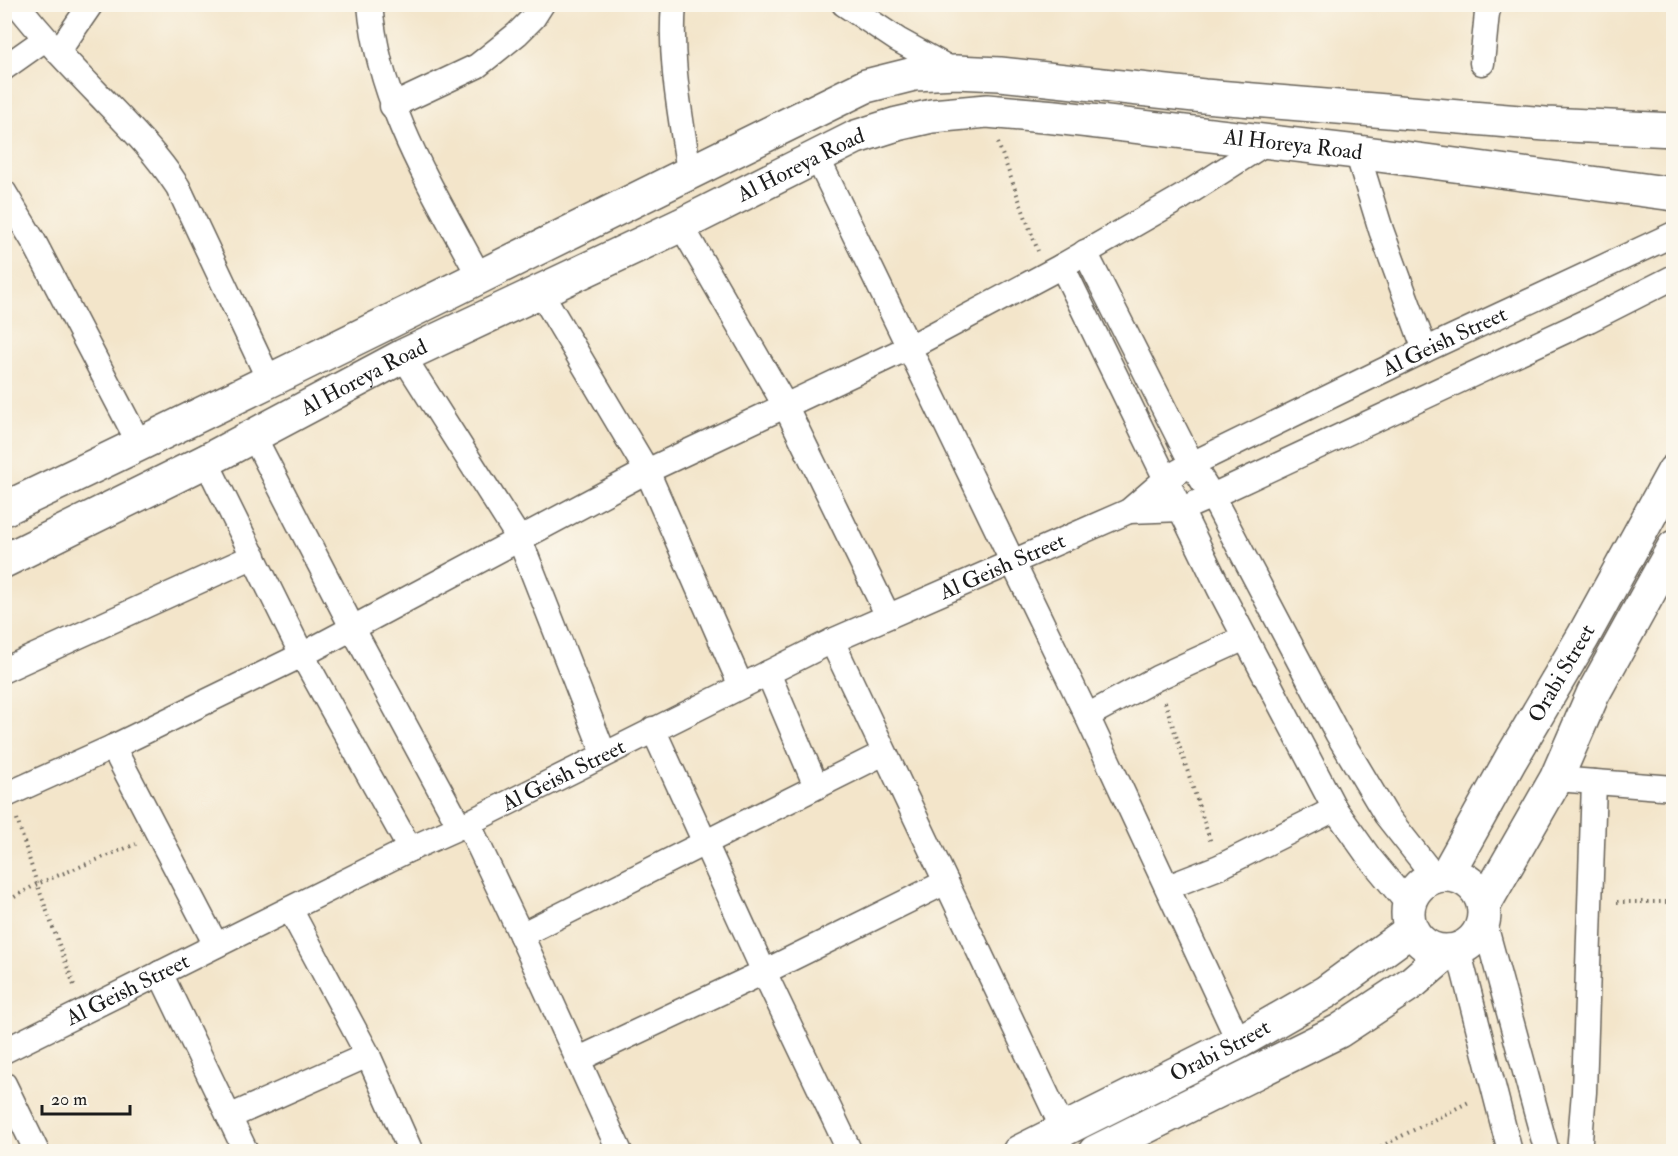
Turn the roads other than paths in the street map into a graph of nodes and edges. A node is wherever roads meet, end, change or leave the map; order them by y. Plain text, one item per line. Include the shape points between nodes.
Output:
1 (17, 4) edge
2 (91, 4) edge
3 (370, 4) edge
4 (542, 4) edge
5 (674, 4) edge
6 (844, 4) edge
7 (1490, 4) edge
8 (52, 46) junction
9 (1482, 63) dead end
10 (4, 68) edge
11 (956, 72) junction
12 (392, 106) junction
13 (1674, 130) edge
14 (1269, 141) junction
15 (1357, 152) junction
16 (817, 157) junction
17 (688, 172) junction
18 (4, 192) edge
19 (1674, 194) edge
20 (681, 225) junction
21 (1674, 234) edge
22 (1085, 252) junction
23 (1054, 270) junction
24 (479, 276) junction
25 (1674, 277) edge
26 (540, 291) junction
27 (910, 347) junction
28 (1425, 350) junction
29 (404, 356) junction
30 (270, 382) junction
31 (786, 407) junction
32 (253, 435) junction
33 (140, 445) junction
34 (206, 461) junction
35 (1192, 464) junction
36 (648, 471) junction
37 (1674, 471) edge
38 (1167, 478) junction
39 (1212, 496) junction
40 (4, 509) edge
41 (1182, 509) junction
42 (1130, 512) junction
43 (520, 540) junction
44 (1674, 547) edge
45 (254, 556) junction
46 (4, 561) edge
47 (1012, 563) junction
48 (888, 616) junction
49 (353, 629) junction
50 (1245, 638) junction
51 (832, 641) junction
52 (302, 654) junction
53 (4, 670) edge
54 (768, 673) junction
55 (741, 686) junction
56 (1087, 716) junction
57 (653, 729) junction
58 (113, 747) junction
59 (884, 753) junction
60 (604, 754) junction
61 (1556, 779) junction
62 (1594, 782) junction
63 (816, 786) junction
64 (1674, 788) edge
65 (7, 795) edge
66 (1335, 809) junction
67 (464, 825) junction
68 (704, 843) junction
69 (410, 849) junction
70 (1440, 875) junction
71 (946, 882) junction
72 (1168, 887) junction
73 (290, 909) junction
74 (1484, 913) junction
75 (1410, 917) junction
76 (521, 935) junction
77 (216, 945) junction
78 (1453, 950) junction
79 (764, 972) junction
80 (160, 973) junction
81 (1239, 1042) junction
82 (4, 1051) edge
83 (368, 1055) junction
84 (579, 1059) junction
85 (4, 1084) edge
86 (229, 1117) junction
87 (1063, 1129) junction
88 (37, 1152) edge
89 (246, 1152) edge
90 (411, 1152) edge
91 (620, 1152) edge
92 (850, 1152) edge
93 (1018, 1152) edge
94 (1095, 1152) edge
95 (1510, 1152) edge
96 (1547, 1152) edge
97 (1579, 1152) edge

1 - 8 street
2 - 8 street
3 - 12 street
4 - 12 street via 518,34 477,66
5 - 17 street via 676,82
6 - 11 street
7 - 9 street
8 - 10 street
8 - 30 street via 146,143 178,187
11 - 13 main road, Al Horeya Road via 1546,124
11 - 17 main road, Al Horeya Road via 914,74 866,86
12 - 24 street
14 - 15 main road, Al Horeya Road
14 - 16 main road, Al Horeya Road via 987,111 897,124 856,137
14 - 22 street
15 - 19 main road, Al Horeya Road
15 - 28 street
16 - 20 main road, Al Horeya Road
16 - 27 street
17 - 24 main road, Al Horeya Road
18 - 33 street
20 - 26 main road, Al Horeya Road
20 - 31 street
21 - 28 street, Al Geish Street
22 - 23 street
22 - 35 street
23 - 27 street
23 - 38 street
24 - 30 main road, Al Horeya Road
25 - 39 street, Al Geish Street
26 - 29 main road, Al Horeya Road
26 - 36 street
27 - 31 street
27 - 47 street
28 - 35 street, Al Geish Street
29 - 32 main road, Al Horeya Road
29 - 43 street
30 - 33 main road, Al Horeya Road
31 - 36 street
31 - 48 street
32 - 34 main road, Al Horeya Road
32 - 49 street
33 - 40 main road, Al Horeya Road
34 - 45 street
34 - 46 main road, Al Horeya Road
35 - 38 street, Al Geish Street
35 - 39 street
36 - 43 street
36 - 55 street
37 - 70 main road, Orabi Street via 1583,638
38 - 41 street
38 - 42 street, Al Geish Street
39 - 41 street, Al Geish Street
39 - 70 street via 1337,733 1386,815
41 - 42 street, Al Geish Street
41 - 50 street
42 - 47 street, Al Geish Street
43 - 49 street
43 - 60 street
44 - 61 main road, Orabi Street via 1593,694
45 - 52 street
45 - 53 street
47 - 48 street, Al Geish Street
47 - 56 street
48 - 51 street, Al Geish Street
49 - 52 street
49 - 67 street
50 - 56 street via 1157,678
50 - 66 street
51 - 54 street, Al Geish Street
51 - 59 street
52 - 58 street
52 - 69 street
54 - 55 street, Al Geish Street
54 - 63 street
55 - 57 street, Al Geish Street
56 - 72 street
57 - 60 street, Al Geish Street
57 - 68 street
58 - 65 street
58 - 77 street
59 - 63 street
59 - 71 street
60 - 67 street, Al Geish Street
61 - 62 street
61 - 74 main road, Orabi Street
62 - 64 street
62 - 97 street
63 - 68 street
66 - 72 street via 1219,867
66 - 75 street
67 - 69 street, Al Geish Street
67 - 76 street
68 - 76 street
68 - 79 street
69 - 73 street, Al Geish Street
70 - 74 main road via 1471,884 1477,890
70 - 75 main road via 1415,888
71 - 79 street
71 - 87 street
72 - 81 street
73 - 77 street, Al Geish Street
73 - 83 street
74 - 78 main road via 1475,938
74 - 96 street
75 - 78 main road via 1423,944
75 - 81 main road, Orabi Street via 1326,992
76 - 84 street
77 - 80 street, Al Geish Street
78 - 94 main road, Orabi Street via 1339,1031
78 - 95 street
79 - 84 street
79 - 92 street
80 - 82 street, Al Geish Street
80 - 86 street
81 - 87 main road, Orabi Street
83 - 86 street
83 - 90 street
84 - 91 street
85 - 88 street
86 - 89 street
87 - 93 main road, Orabi Street

